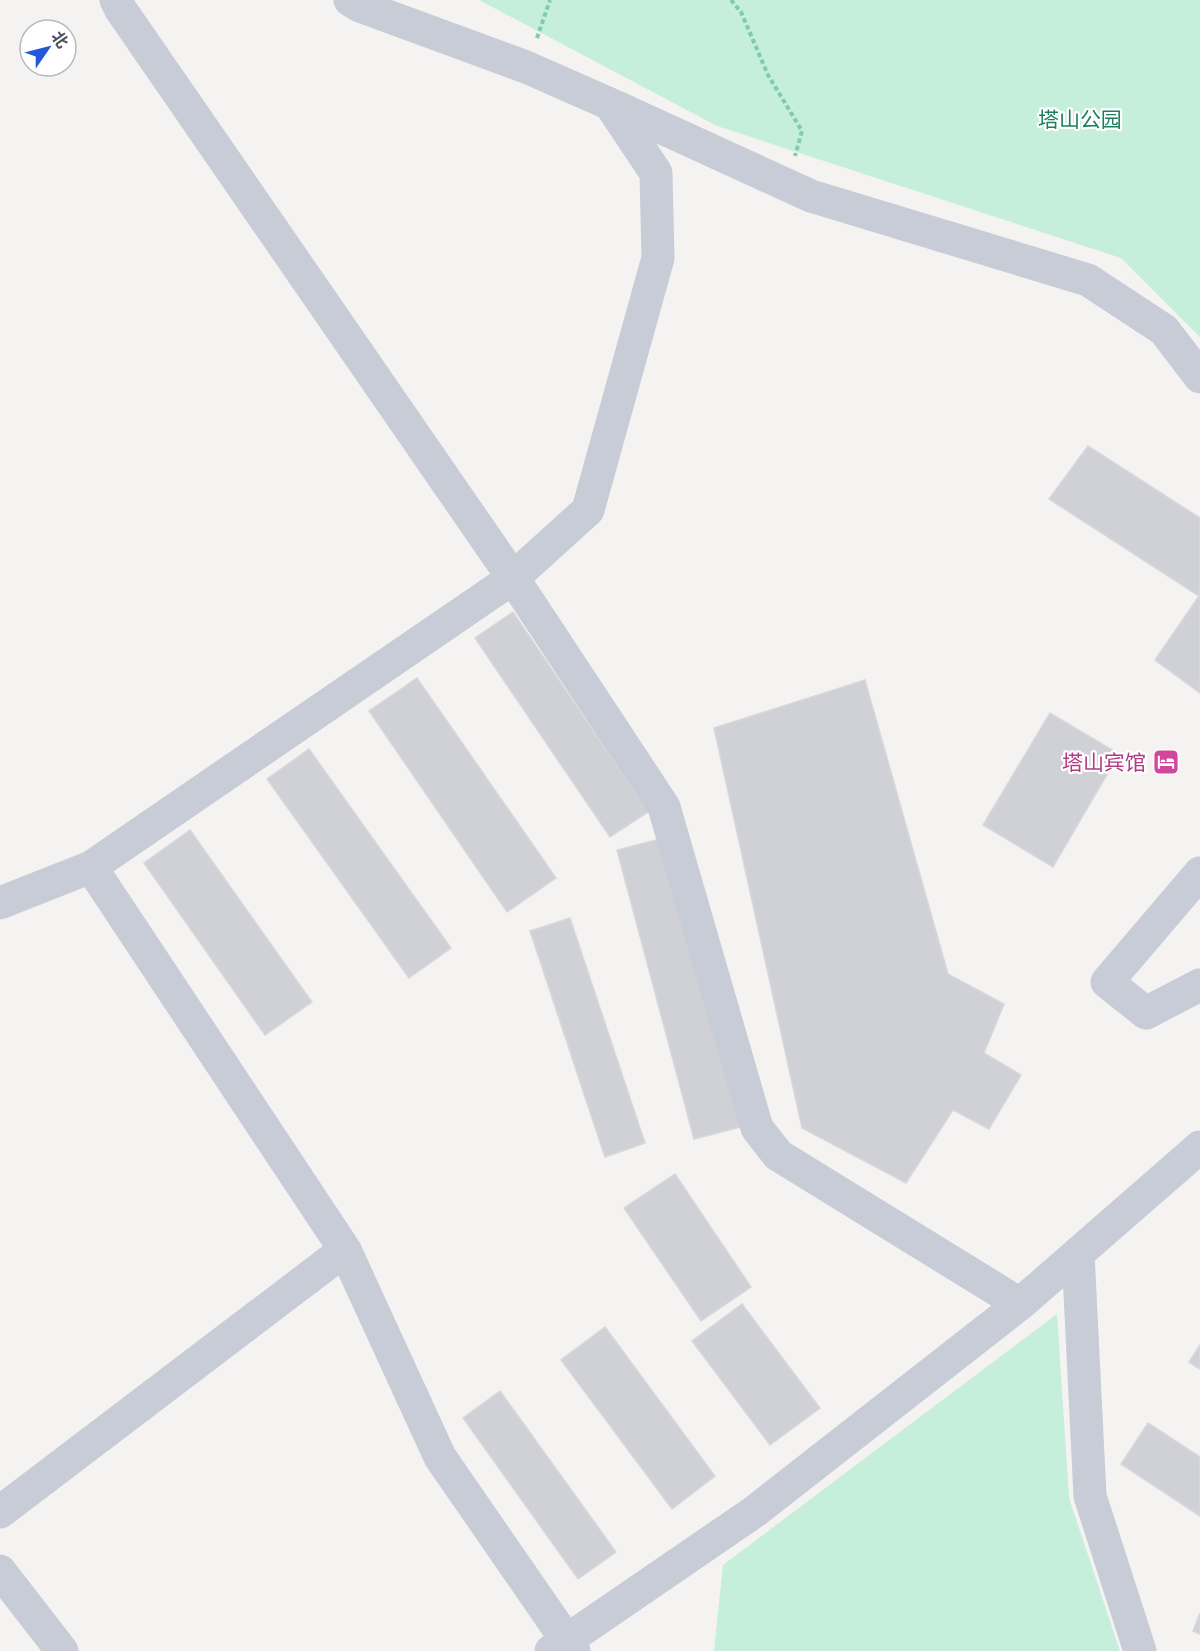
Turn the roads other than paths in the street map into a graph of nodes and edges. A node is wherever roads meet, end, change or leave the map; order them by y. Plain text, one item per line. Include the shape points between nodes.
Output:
1 (116, 0) edge
2 (350, 0) edge
3 (610, 105) junction
4 (1200, 377) edge
5 (513, 578) junction
6 (91, 867) junction
7 (1200, 873) edge
8 (0, 903) edge
9 (1200, 985) edge
10 (1200, 1147) edge
11 (345, 1250) junction
12 (1078, 1253) junction
13 (1020, 1304) junction
14 (0, 1512) edge
15 (0, 1571) edge
16 (564, 1647) edge
17 (62, 1651) edge
18 (1140, 1651) edge

1 - 5 street
2 - 3 street via 526,67
3 - 4 street via 811,196 1088,280 1164,330
3 - 5 street via 656,173 658,258 588,510
5 - 6 street
5 - 13 street via 664,807 757,1128 778,1155
6 - 8 street
6 - 11 street
7 - 9 street via 1107,982 1146,1013
10 - 12 street
11 - 14 street
11 - 16 street via 440,1457
12 - 13 street
12 - 18 street via 1090,1496
13 - 16 street via 754,1512
15 - 17 street

